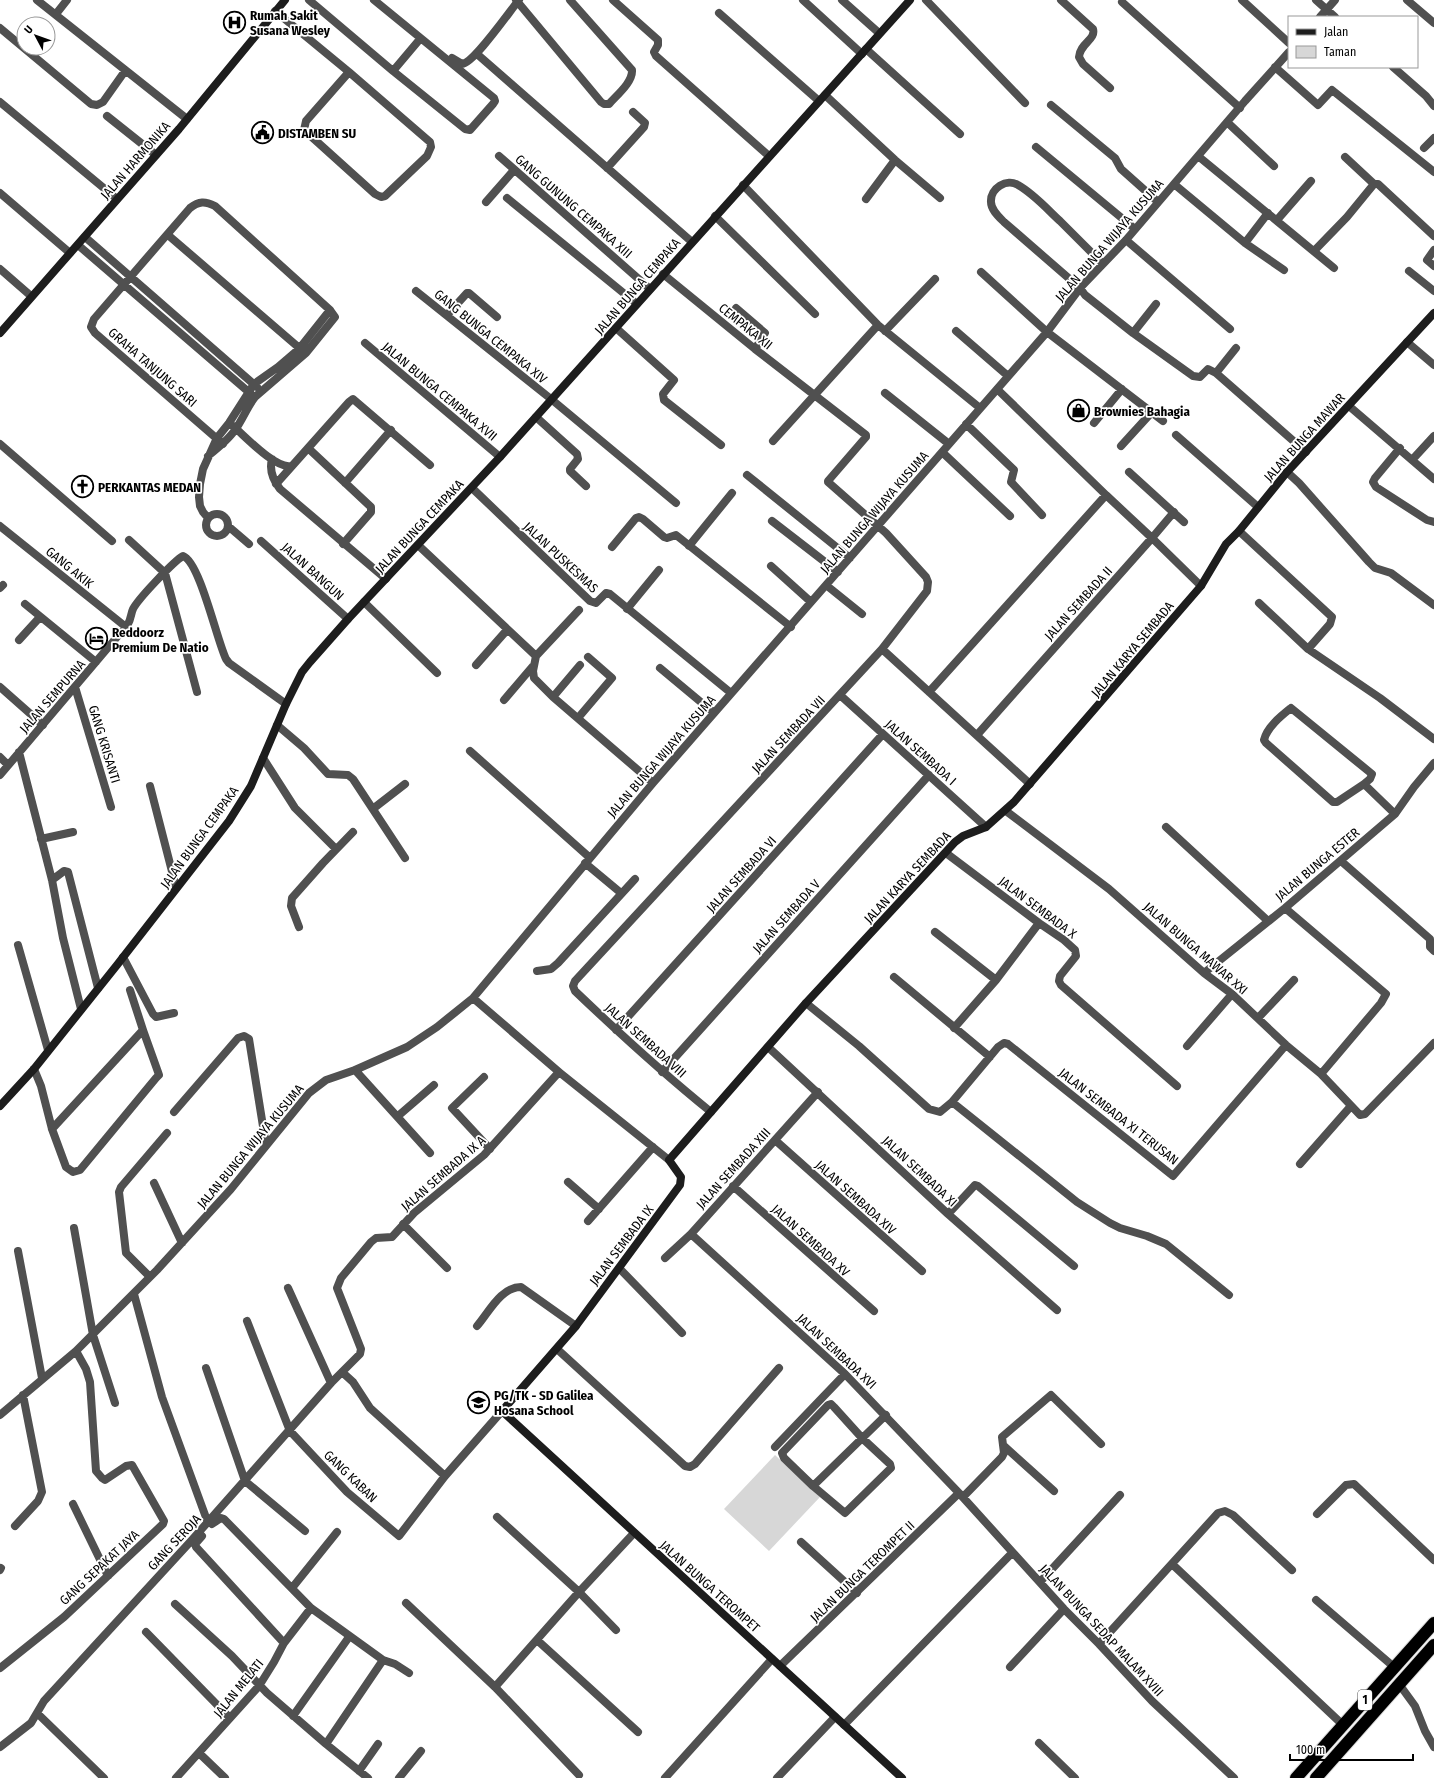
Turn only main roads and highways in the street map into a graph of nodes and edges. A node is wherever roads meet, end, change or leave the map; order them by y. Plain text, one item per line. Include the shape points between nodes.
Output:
1 (1434, 1623) edge
2 (1434, 1645) edge
3 (1296, 1778) edge
4 (1316, 1778) edge

1 - 3 highway, 1
2 - 4 highway, 1

